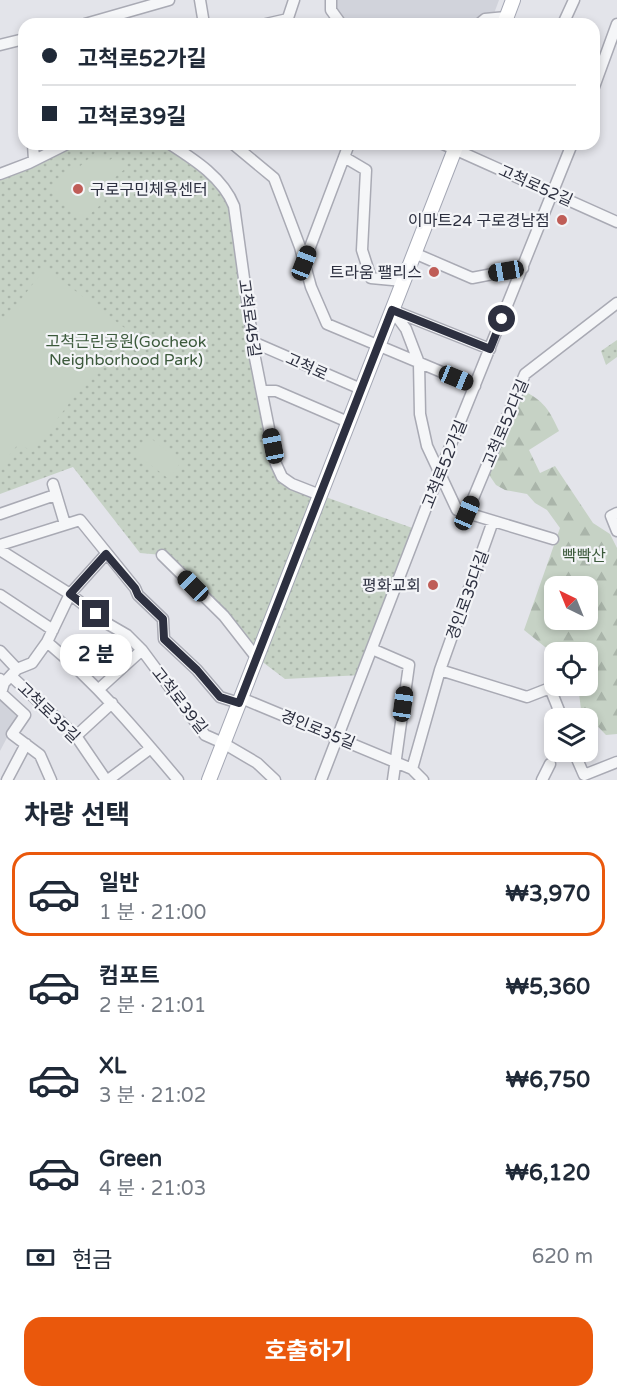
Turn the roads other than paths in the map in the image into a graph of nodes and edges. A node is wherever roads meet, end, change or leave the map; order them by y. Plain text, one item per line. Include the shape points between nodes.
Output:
1 (170, 0) edge
2 (200, 0) edge
3 (294, 0) edge
4 (331, 0) edge
5 (513, 0) edge
6 (574, 0) edge
7 (113, 18) edge
8 (203, 18) edge
9 (288, 18) edge
10 (337, 18) edge
11 (506, 18) edge
12 (566, 18) edge
13 (617, 24) edge
14 (18, 40) edge
15 (0, 45) edge
16 (600, 71) edge
17 (33, 150) edge
18 (55, 150) edge
19 (179, 150) edge
20 (240, 150) edge
21 (347, 150) edge
22 (451, 150) edge
23 (461, 150) edge
24 (570, 150) edge
25 (344, 157) junction
26 (34, 160) junction
27 (0, 174) edge
28 (553, 193) junction
29 (617, 222) edge
30 (414, 253) junction
31 (304, 263) junction
32 (523, 268) junction
33 (404, 281) junction
34 (617, 303) edge
35 (392, 310) junction
36 (253, 342) junction
37 (378, 346) junction
38 (490, 349) junction
39 (419, 363) junction
40 (475, 386) junction
41 (361, 389) junction
42 (262, 391) junction
43 (348, 422) junction
44 (439, 475) junction
45 (320, 495) junction
46 (467, 513) junction
47 (617, 513) edge
48 (0, 514) edge
49 (493, 521) junction
50 (65, 524) junction
51 (617, 531) edge
52 (553, 539) dead end
53 (1, 551) edge
54 (106, 554) junction
55 (162, 555) dead end
56 (70, 594) junction
57 (0, 595) edge
58 (53, 630) junction
59 (47, 642) junction
60 (372, 649) junction
61 (142, 650) junction
62 (0, 651) edge
63 (256, 657) junction
64 (440, 670) junction
65 (8, 677) edge
66 (99, 689) junction
67 (240, 701) junction
68 (112, 703) junction
69 (558, 708) edge
70 (76, 736) junction
71 (338, 737) junction
72 (223, 743) junction
73 (26, 744) junction
74 (151, 748) junction
75 (395, 761) junction
76 (577, 762) edge
77 (617, 762) edge
78 (550, 764) dead end
79 (412, 769) junction
80 (582, 777) edge
81 (49, 778) edge
82 (112, 778) edge
83 (7, 780) edge
84 (178, 780) edge
85 (209, 780) edge
86 (275, 780) edge
87 (321, 780) edge
88 (393, 780) edge
89 (423, 780) edge
90 (542, 780) edge

1 - 7 street
2 - 8 street
3 - 9 street
4 - 10 street via 331,10
5 - 11 main road
6 - 12 street
13 - 16 street
14 - 15 street
17 - 26 street
18 - 26 street
19 - 36 street, 고척로45길 via 228,190 234,206
20 - 31 street via 274,178
21 - 25 street
22 - 30 main road
23 - 28 street, 고척로52길
24 - 28 street, 고척로52가길
25 - 31 street
25 - 33 street via 366,170 362,250 371,278
26 - 27 street
28 - 29 street, 고척로52길
28 - 32 street, 고척로52가길
30 - 32 street via 472,278
30 - 33 main road
31 - 37 street via 327,324
32 - 38 street, 고척로52가길
33 - 35 main road
34 - 46 street, 고척로52다길 via 525,374
35 - 37 main road
35 - 38 street
35 - 39 street via 406,329
36 - 41 street, 고척로
36 - 42 street, 고척로45길
37 - 39 street
37 - 41 main road
38 - 40 street, 고척로52가길
39 - 40 street
39 - 44 street via 420,414
40 - 44 street, 고척로52가길
41 - 43 main road
42 - 43 street via 276,391
42 - 45 street, 고척로45길 via 282,477
43 - 45 main road
44 - 46 street via 457,510
44 - 60 street, 고척로52가길
45 - 63 main road
46 - 49 street
47 - 51 street via 611,516
48 - 50 street via 54,490
49 - 52 street
49 - 64 street, 경인로35다길
50 - 53 street
50 - 54 street, 경인로35길 via 80,520
53 - 56 street, 고척로39길
54 - 56 street
54 - 67 street, 경인로35길 via 163,619 164,639 220,697
55 - 63 street via 224,616
56 - 58 street
56 - 61 street, 고척로39길
57 - 58 street
58 - 59 street
59 - 65 street via 32,663
59 - 66 street
60 - 71 street, 고척로52가길
60 - 75 street via 409,665
61 - 66 street, 고척로39길
61 - 72 street, 고척로39길 via 205,735
62 - 65 street
63 - 67 main road
64 - 69 street via 527,697 550,688
64 - 79 street, 경인로35다길
65 - 70 street, 고척로35길
65 - 73 street via 1,693 25,715 12,734
66 - 68 street
67 - 71 street, 경인로35길
67 - 72 main road
68 - 70 street
68 - 74 street
70 - 82 street, 고척로35길
71 - 75 street, 경인로35길
71 - 87 street, 고척로52가길
72 - 85 main road
72 - 86 street, 고척로39길 via 257,763
73 - 81 street via 40,755
73 - 83 street
74 - 82 street
74 - 84 street
75 - 79 street, 경인로35길
75 - 88 street
76 - 80 street
77 - 80 street
78 - 90 street
79 - 89 street, 경인로35길

